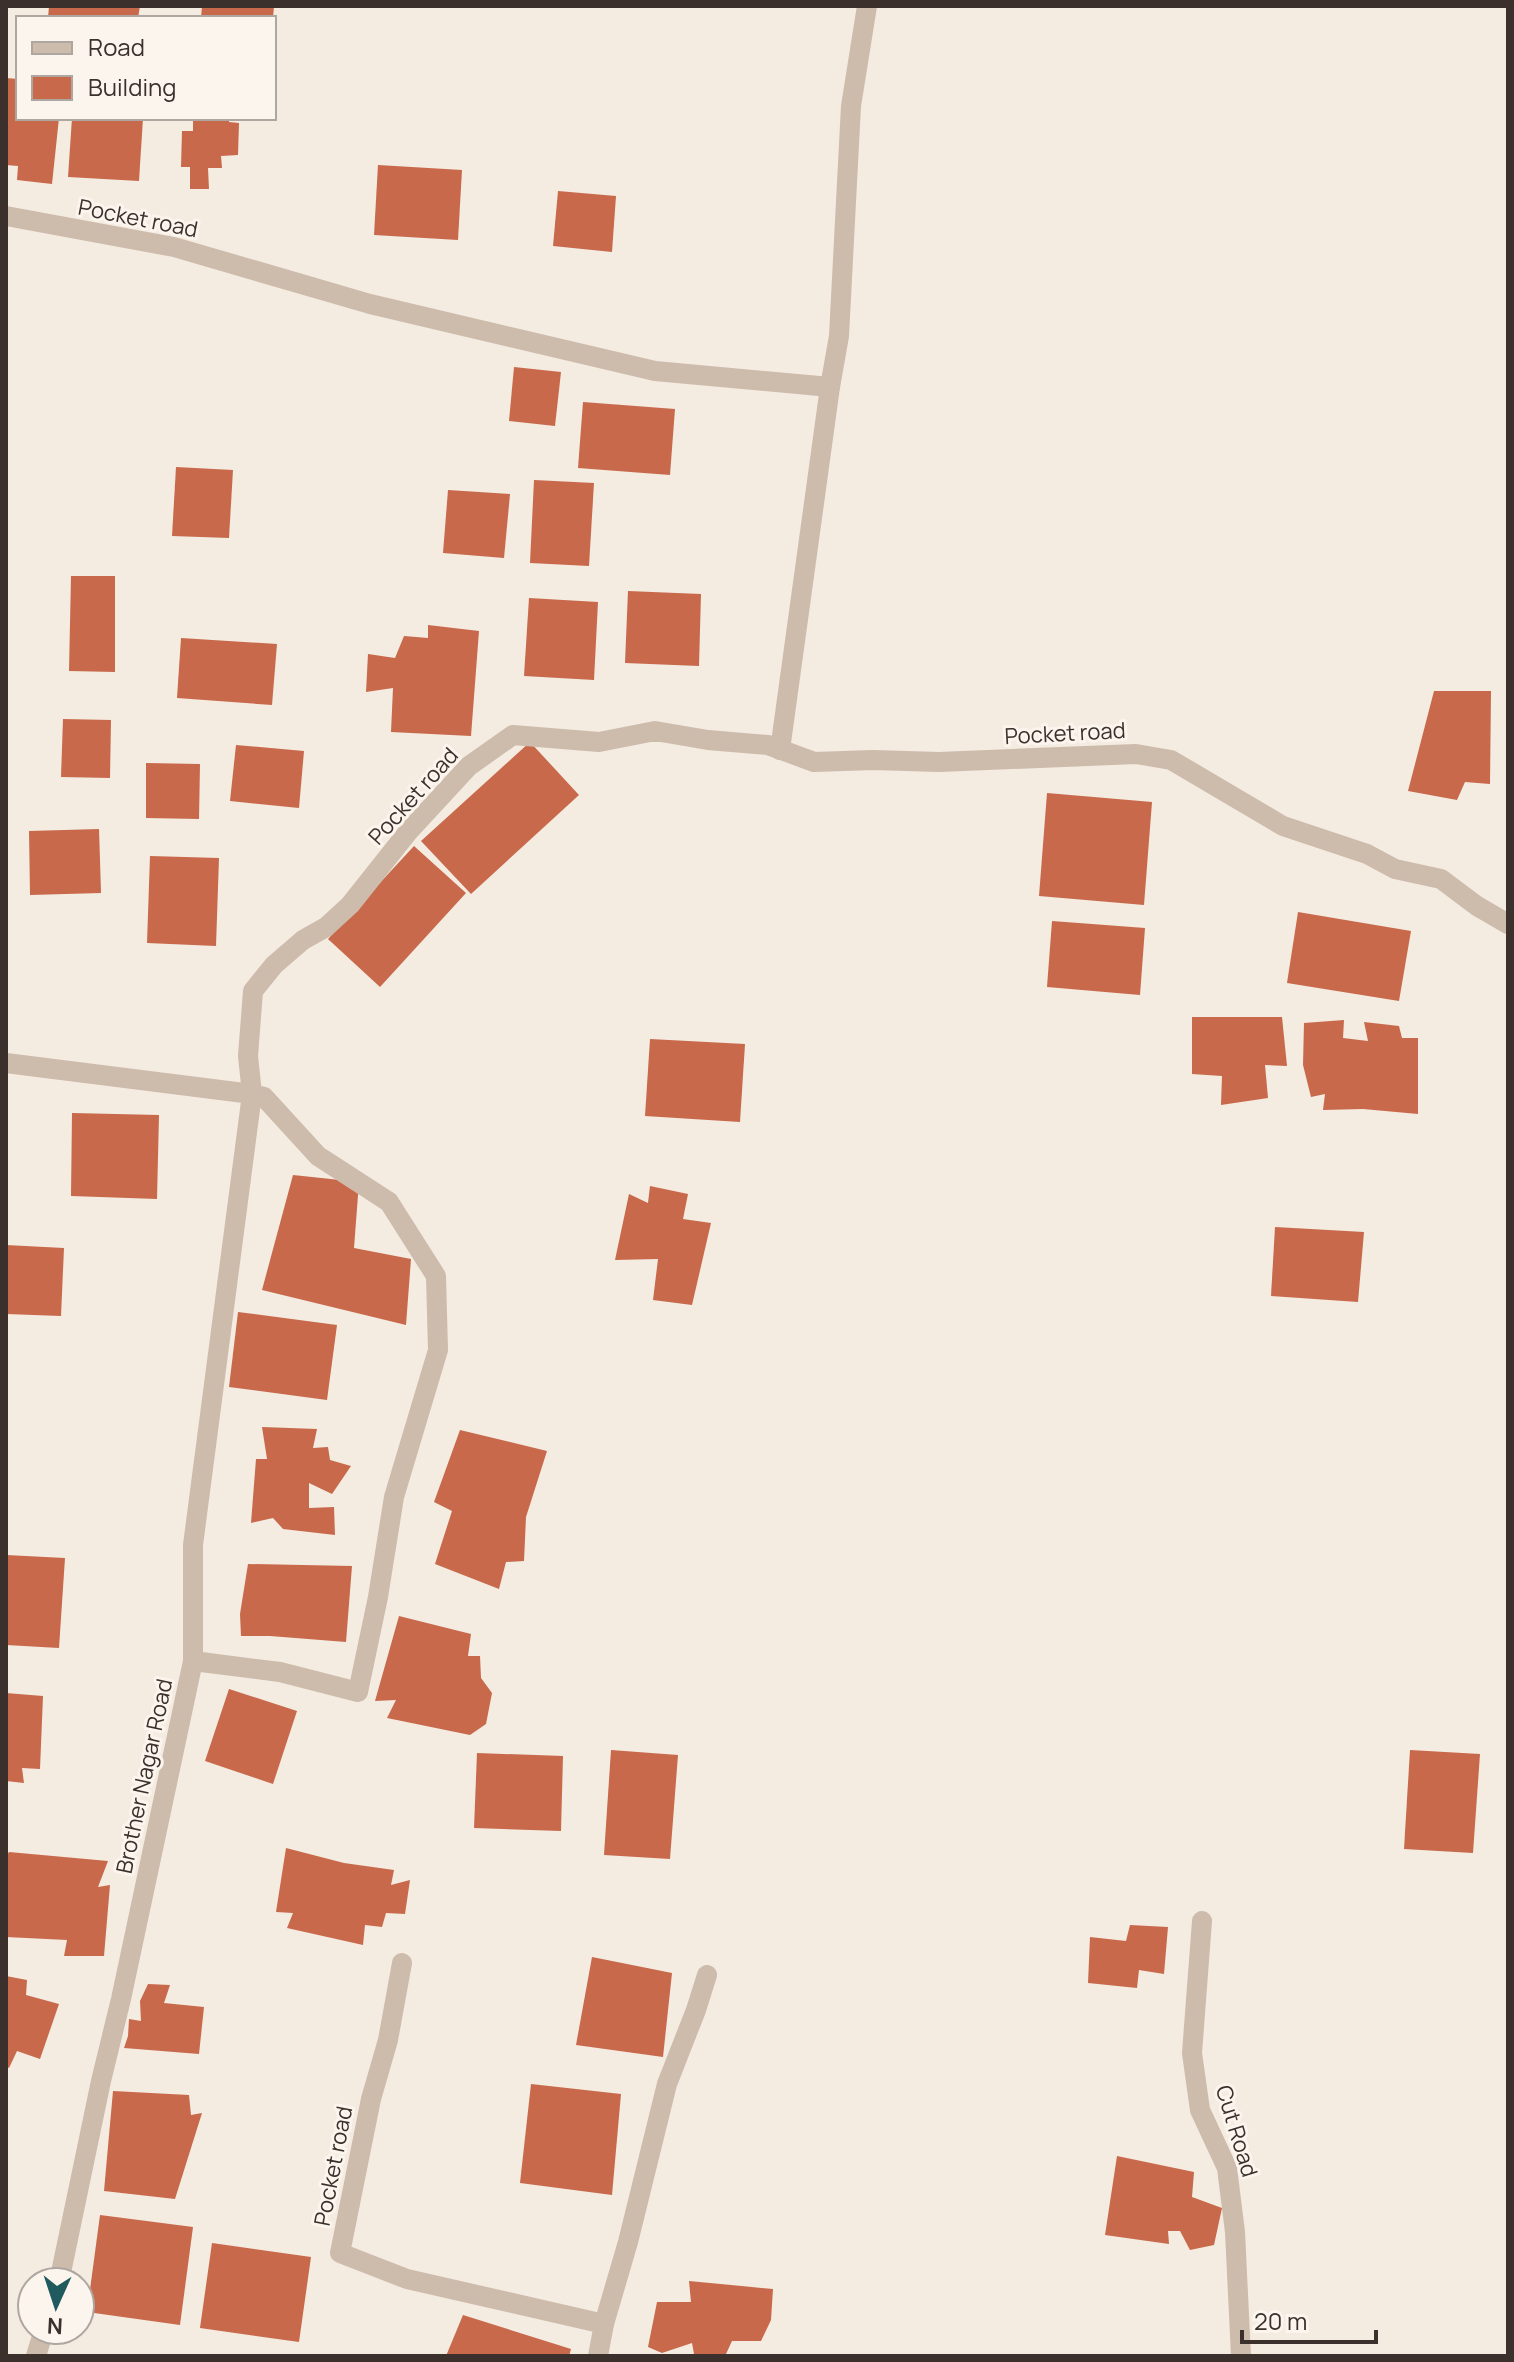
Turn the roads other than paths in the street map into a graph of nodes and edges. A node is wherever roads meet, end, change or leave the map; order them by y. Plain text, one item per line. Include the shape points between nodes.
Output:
1 (867, 6) edge
2 (6, 216) edge
3 (830, 387) junction
4 (780, 750) junction
5 (1508, 924) edge
6 (6, 1063) edge
7 (252, 1094) junction
8 (193, 1661) junction
9 (1202, 1921) dead end
10 (402, 1963) dead end
11 (707, 1975) dead end
12 (62, 2266) edge
13 (604, 2324) junction
14 (598, 2356) edge
15 (1241, 2356) edge

1 - 3 street via 851,106 839,336
2 - 3 street, Pocket road via 174,247 370,304 655,371
3 - 4 street
4 - 5 street, Pocket road via 814,762 1136,754 1171,760 1283,826 1395,869 1441,879
4 - 7 street, Pocket road via 655,731 599,742 513,735 469,766 350,905 274,965 253,991 248,1056
6 - 7 street
7 - 8 street, Pocket road via 193,1545
7 - 8 street, Brother Nagar Road via 264,1097 318,1156 389,1202 436,1276 438,1350 394,1497 358,1692 280,1672
8 - 12 street, Brother Nagar Road
9 - 15 street, Cut Road via 1192,2053 1200,2110 1227,2168
10 - 13 street, Pocket road via 340,2253 407,2279
11 - 13 street via 667,2084
13 - 14 street

